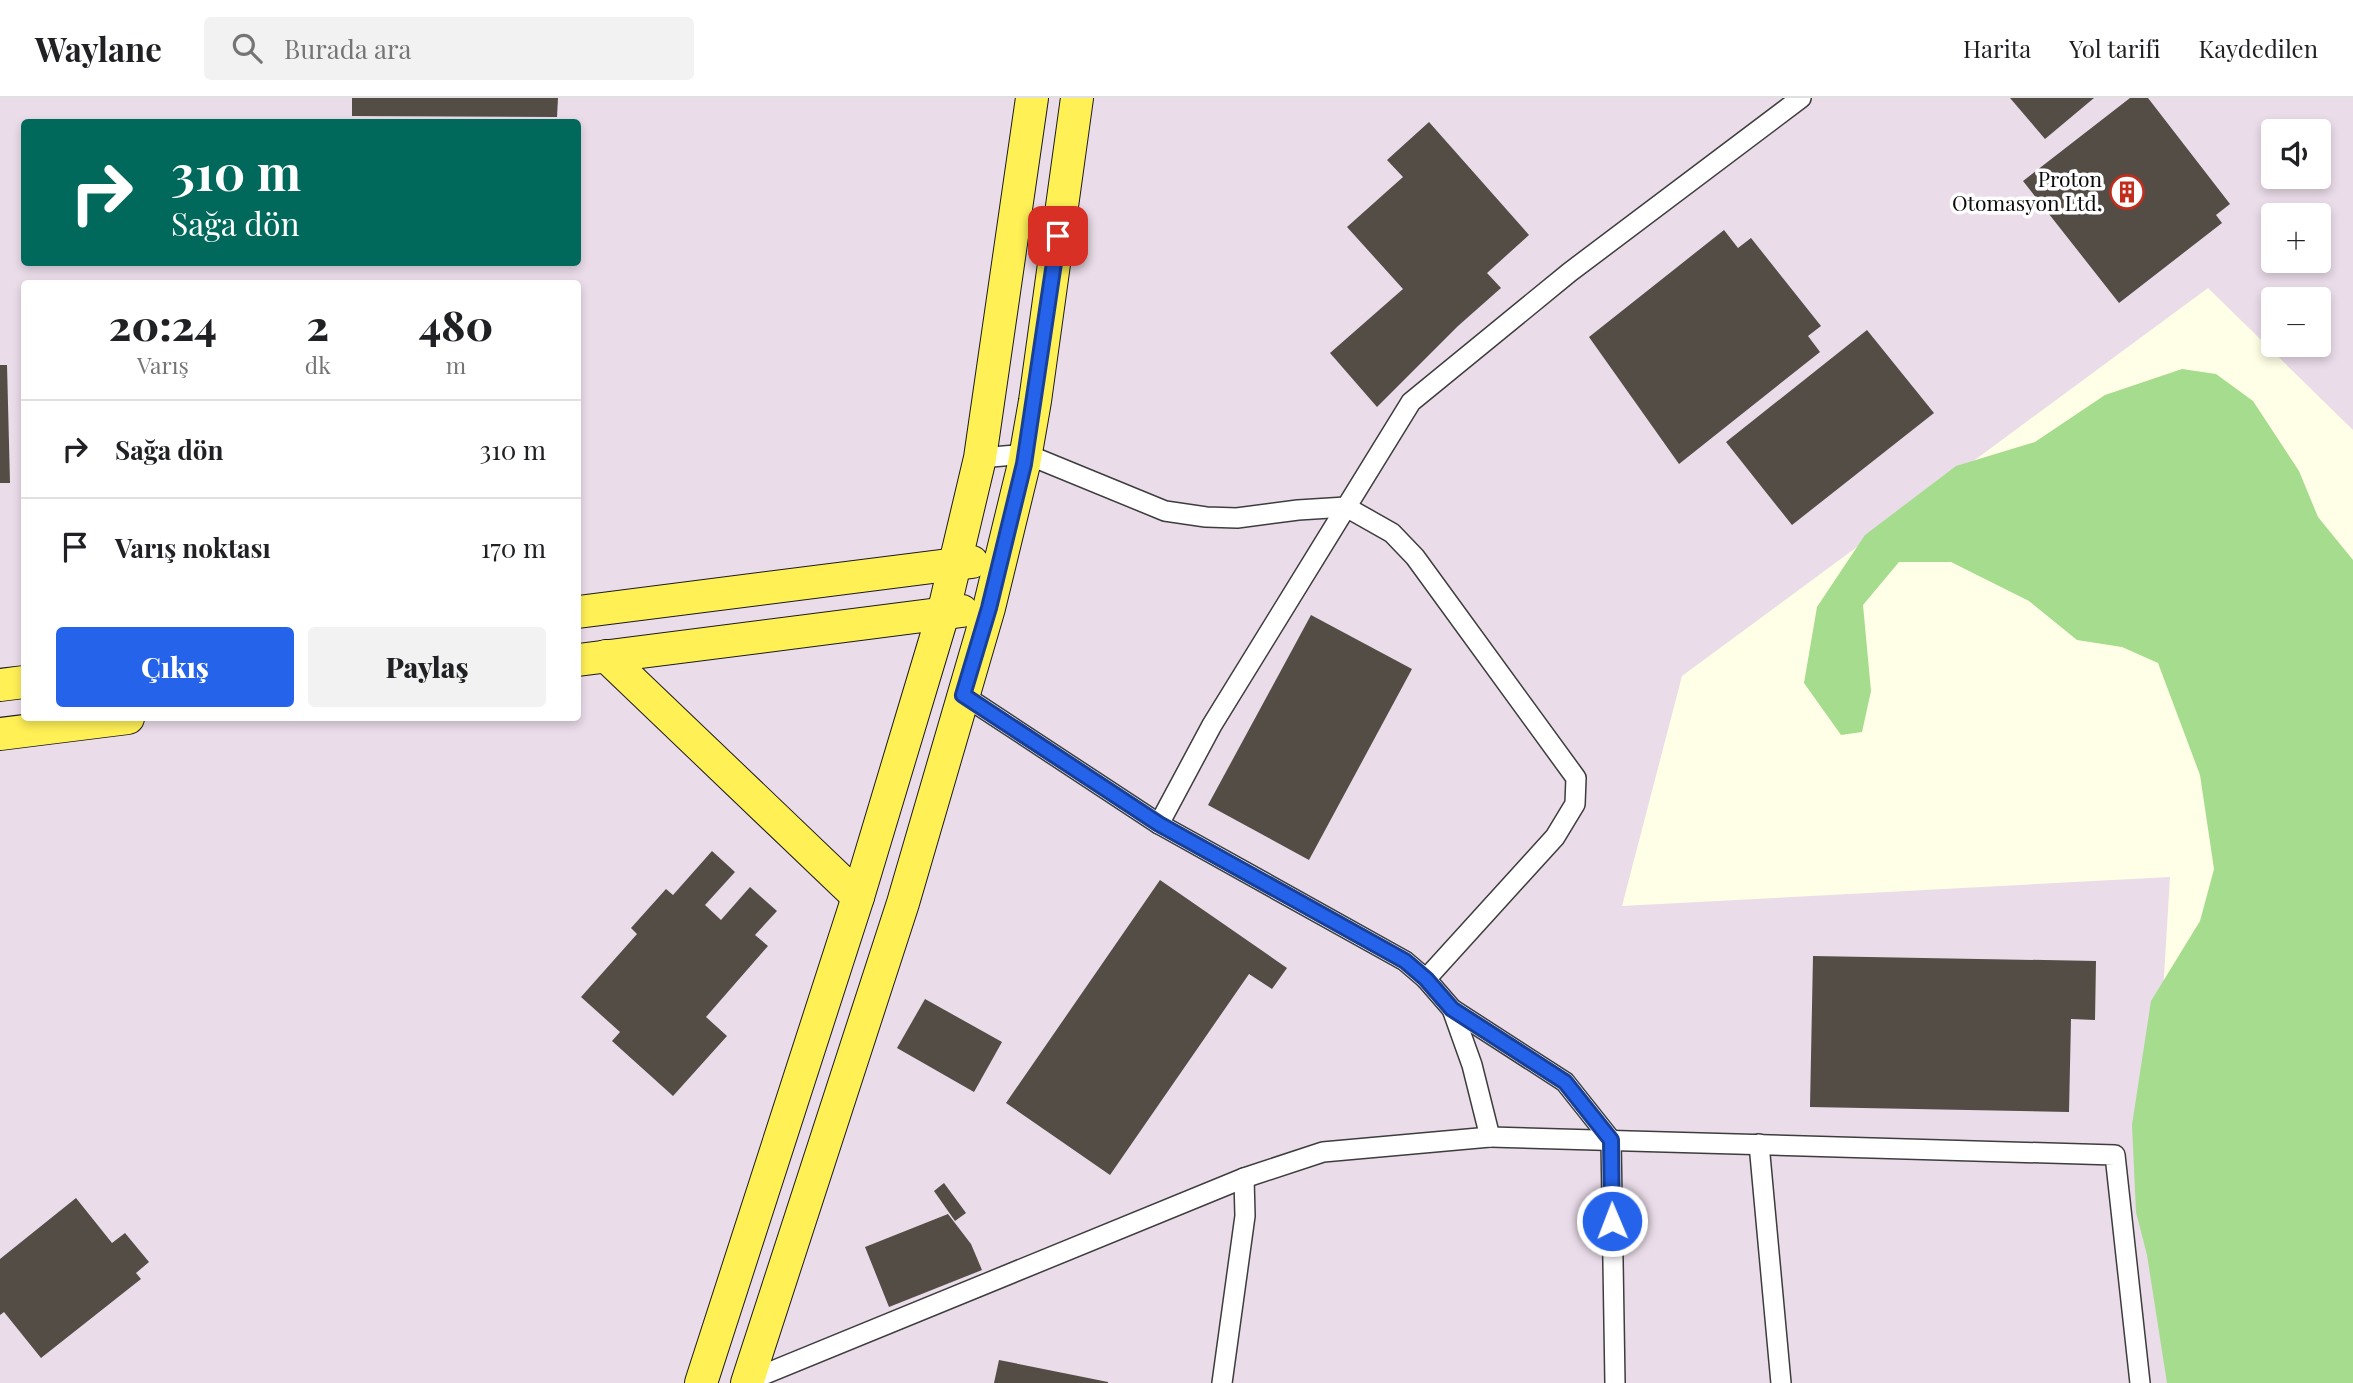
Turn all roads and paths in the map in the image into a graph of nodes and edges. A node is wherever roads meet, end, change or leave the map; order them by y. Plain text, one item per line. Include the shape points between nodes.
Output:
1 (1032, 98) edge
2 (1077, 98) edge
3 (1801, 98) edge
4 (1026, 454) junction
5 (980, 458) junction
6 (1346, 507) junction
7 (1002, 558) junction
8 (954, 564) junction
9 (989, 608) junction
10 (581, 612) edge
11 (943, 614) junction
12 (592, 658) edge
13 (21, 682) edge
14 (0, 685) edge
15 (963, 695) junction
16 (104, 721) edge
17 (0, 734) edge
18 (1159, 824) junction
19 (858, 897) junction
20 (1426, 979) junction
21 (1452, 1009) junction
22 (1490, 1137) junction
23 (1611, 1140) junction
24 (1759, 1144) junction
25 (1244, 1178) junction
26 (748, 1382) edge
27 (701, 1383) edge
28 (1222, 1383) edge
29 (1615, 1383) edge
30 (1781, 1383) edge
31 (2140, 1383) edge

1 - 5 main road
2 - 4 main road
3 - 6 street via 1570,272 1411,402
4 - 5 street
4 - 6 street via 1165,511 1237,518
4 - 7 main road
5 - 8 main road
6 - 18 street via 1212,725
6 - 20 street via 1392,533 1415,557 1576,778 1575,804 1555,836
7 - 8 main road
7 - 9 main road
8 - 10 main road
8 - 11 main road
9 - 11 main road
9 - 15 main road
11 - 12 main road
11 - 19 main road
12 - 19 main road
13 - 14 main road
15 - 18 street
15 - 26 main road via 903,903
16 - 17 main road
18 - 20 street via 1405,961
19 - 27 main road
20 - 21 street
21 - 22 street
21 - 23 street via 1565,1082
22 - 23 street
22 - 25 street via 1323,1152
23 - 24 street
23 - 29 street
24 - 30 street
24 - 31 street via 2115,1155
25 - 26 street
25 - 28 street via 1245,1216

